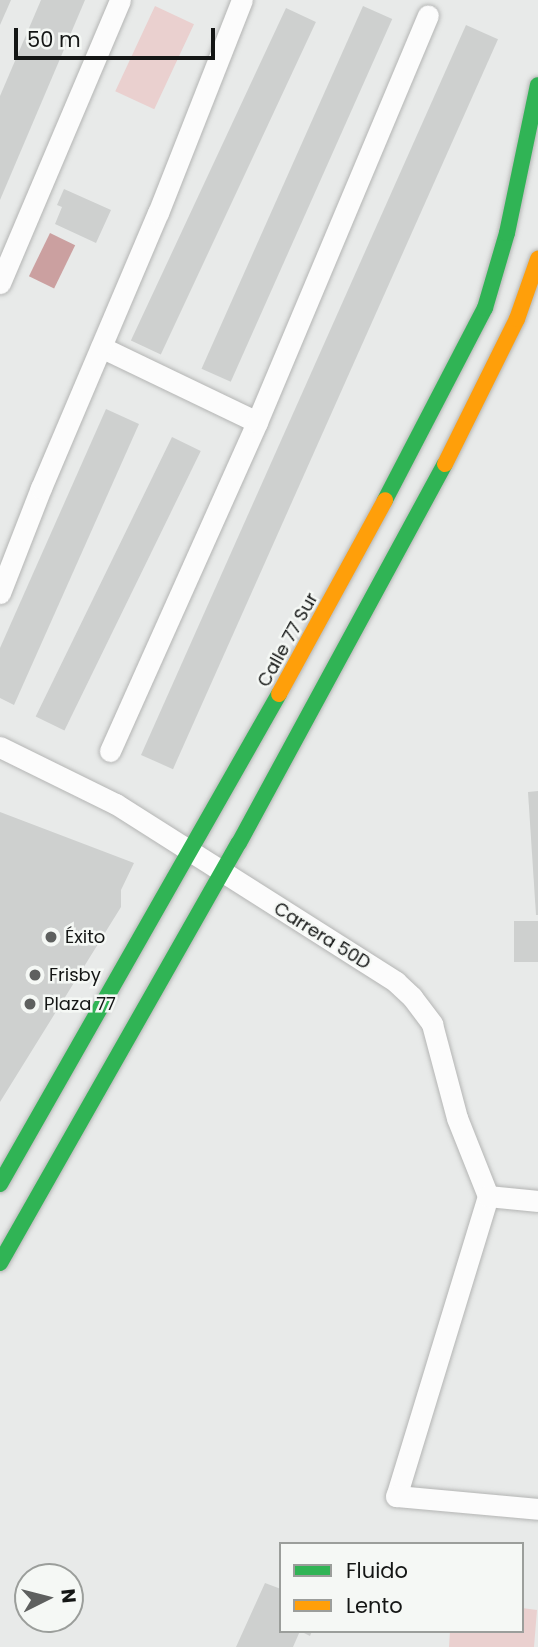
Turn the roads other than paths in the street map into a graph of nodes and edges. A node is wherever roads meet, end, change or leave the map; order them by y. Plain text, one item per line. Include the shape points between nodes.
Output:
1 (120, 0) edge
2 (242, 0) edge
3 (428, 15) dead end
4 (538, 85) edge
5 (520, 171) junction
6 (538, 175) edge
7 (538, 259) edge
8 (0, 283) edge
9 (102, 347) junction
10 (257, 422) junction
11 (0, 593) edge
12 (0, 747) edge
13 (110, 751) dead end
14 (191, 851) junction
15 (222, 873) junction
16 (0, 1184) edge
17 (488, 1196) junction
18 (538, 1200) edge
19 (0, 1263) edge
20 (538, 1509) edge

1 - 8 street
2 - 9 street
3 - 10 street
4 - 5 street, Calle 77 Sur
5 - 6 street
5 - 14 street, Calle 77 Sur via 485,308 345,578
7 - 15 street via 517,319 425,505
9 - 10 street
9 - 11 street
10 - 13 street
12 - 14 street, Carrera 50D via 116,804
14 - 15 street, Carrera 50D
14 - 16 street, Calle 77 Sur
15 - 17 street, Carrera 50D via 396,982 412,997 432,1024 457,1118
15 - 19 street
17 - 18 street
17 - 20 street via 396,1496

